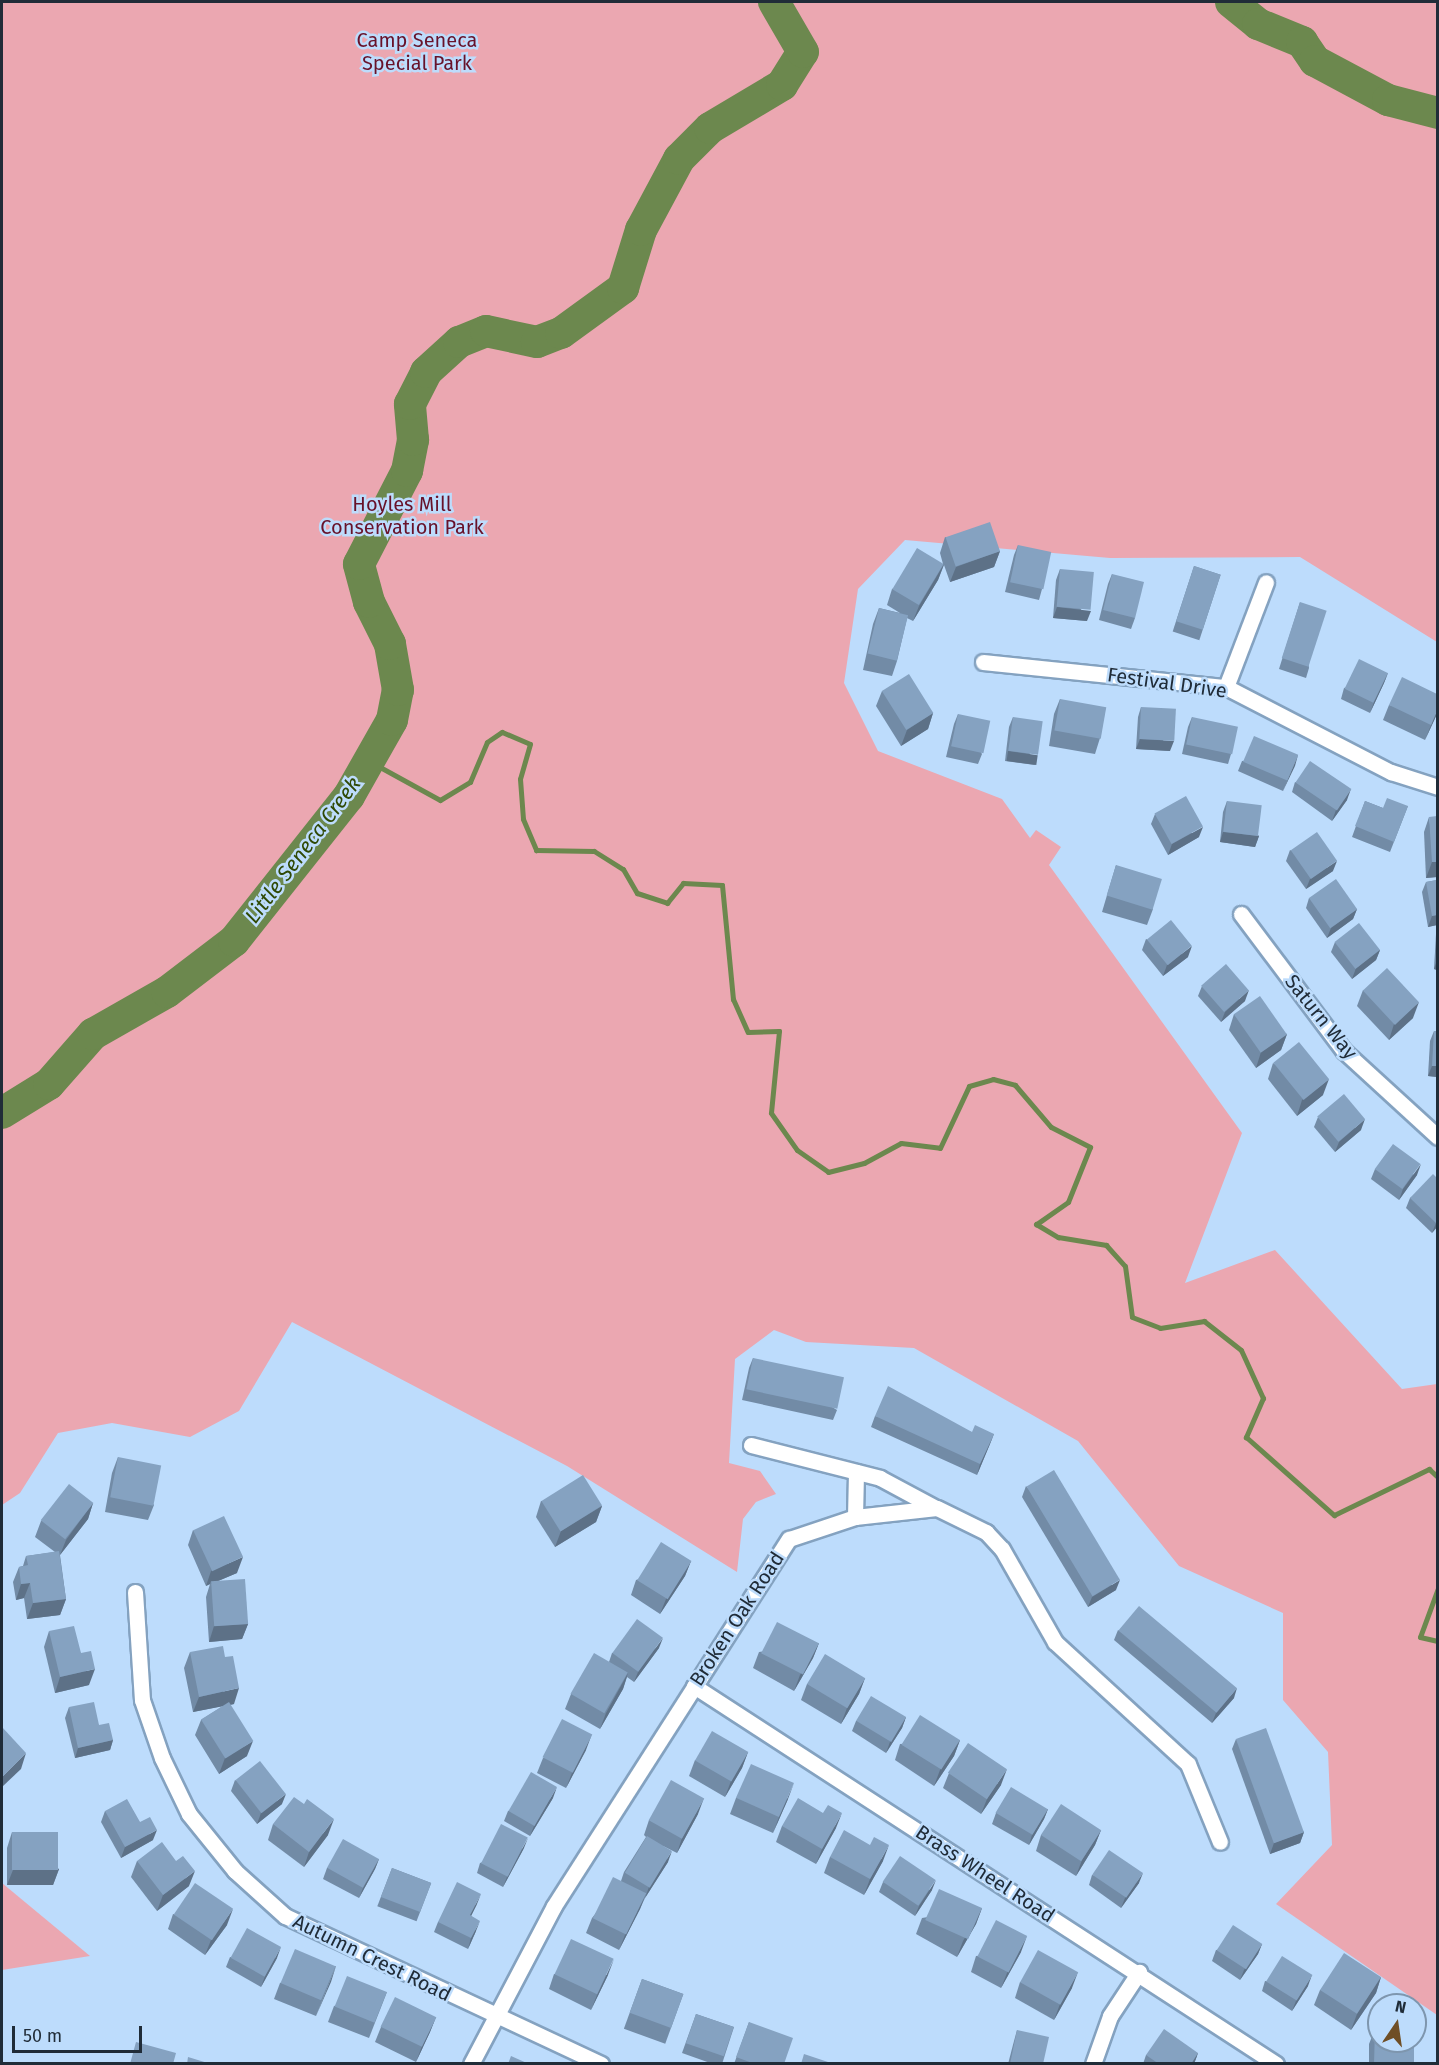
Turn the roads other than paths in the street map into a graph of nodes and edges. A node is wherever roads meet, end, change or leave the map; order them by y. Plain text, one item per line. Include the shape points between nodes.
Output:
1 (1266, 582) dead end
2 (983, 662) dead end
3 (1226, 687) junction
4 (1437, 787) edge
5 (1241, 914) dead end
6 (1437, 1137) edge
7 (751, 1445) dead end
8 (856, 1472) junction
9 (937, 1508) junction
10 (855, 1517) junction
11 (135, 1592) dead end
12 (694, 1686) junction
13 (1220, 1842) dead end
14 (1139, 1972) junction
15 (493, 2017) junction
16 (471, 2064) edge
17 (601, 2064) edge
18 (1093, 2064) edge
19 (1276, 2064) edge

1 - 3 street
2 - 3 street, Festival Drive
3 - 4 street, Festival Drive via 1391,772
5 - 6 street, Saturn Way via 1344,1051
7 - 8 street
8 - 9 street via 880,1478
8 - 10 street
9 - 10 street, Broken Oak Road
9 - 13 street via 986,1532 1002,1548 1055,1642 1188,1764
10 - 12 street, Broken Oak Road via 789,1539
11 - 15 street, Autumn Crest Road via 142,1700 160,1755 189,1814 235,1871 285,1916
12 - 14 street, Brass Wheel Road
12 - 15 street, Broken Oak Road via 554,1906
14 - 18 street via 1110,2016
14 - 19 street, Brass Wheel Road
15 - 16 street, Broken Oak Road
15 - 17 street, Autumn Crest Road

